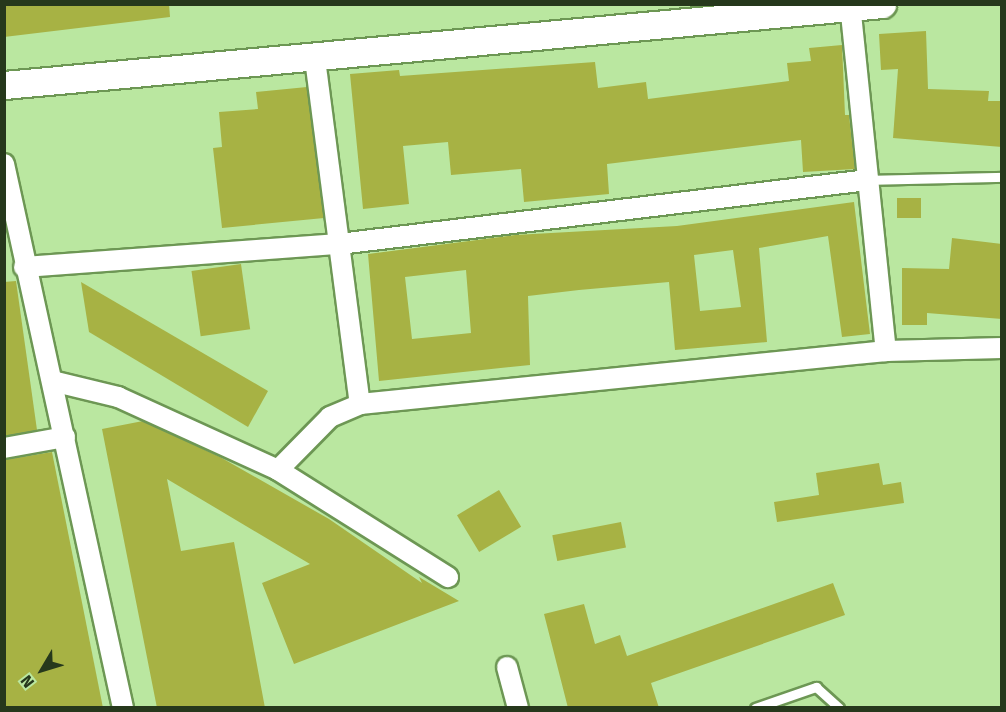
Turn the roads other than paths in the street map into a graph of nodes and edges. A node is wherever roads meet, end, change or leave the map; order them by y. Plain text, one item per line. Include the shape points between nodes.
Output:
1 (882, 4) edge
2 (850, 6) edge
3 (315, 59) junction
4 (4, 85) edge
5 (4, 164) edge
6 (1002, 177) edge
7 (868, 180) junction
8 (339, 243) junction
9 (24, 267) junction
10 (1002, 348) edge
11 (886, 351) junction
12 (52, 381) junction
13 (360, 404) junction
14 (65, 437) junction
15 (4, 448) edge
16 (278, 470) junction
17 (448, 577) dead end
18 (507, 667) dead end
19 (123, 708) edge
20 (518, 708) edge
21 (755, 708) edge
22 (839, 708) edge

1 - 2 street
2 - 3 street
2 - 7 street
3 - 4 street
3 - 8 street
5 - 9 street
6 - 7 lane
7 - 8 street
7 - 11 street
8 - 9 street
8 - 13 street
9 - 12 street
10 - 11 street
11 - 13 street
12 - 14 street
12 - 16 street via 118,397
13 - 16 street via 330,417
14 - 15 street
14 - 19 street
16 - 17 street
18 - 20 street
21 - 22 lane via 816,687

